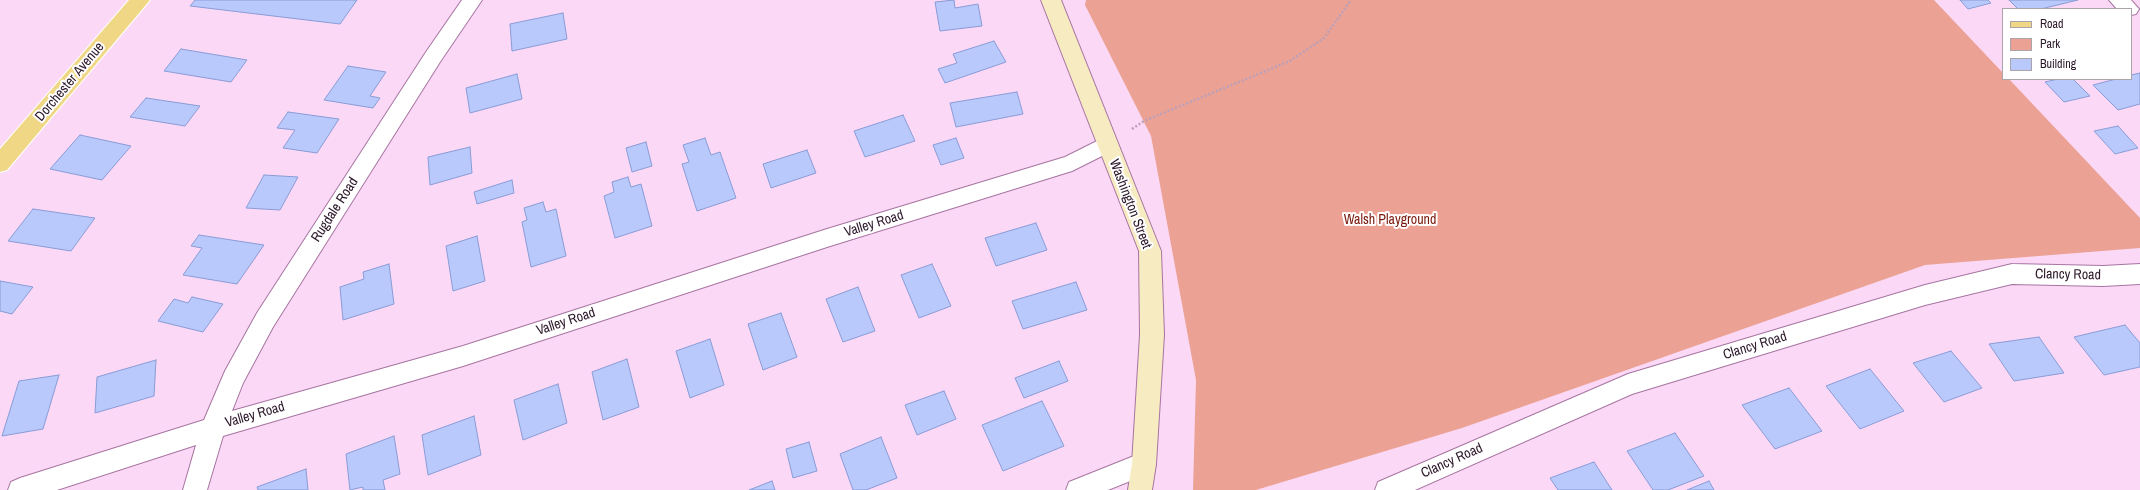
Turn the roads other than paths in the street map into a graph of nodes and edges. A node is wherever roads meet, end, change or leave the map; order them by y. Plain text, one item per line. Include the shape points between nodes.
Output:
1 (140, 0) edge
2 (472, 0) edge
3 (1051, 0) edge
4 (2119, 0) edge
5 (2128, 8) edge
6 (2132, 12) edge
7 (2140, 19) edge
8 (1107, 144) junction
9 (0, 164) edge
10 (2140, 274) edge
11 (213, 428) junction
12 (1144, 464) junction
13 (20, 490) edge
14 (195, 490) edge
15 (1078, 490) edge
16 (1140, 490) edge
17 (1387, 490) edge

1 - 9 main road, Dorchester Avenue
2 - 11 street, Rugdale Road via 432,58 265,320 233,379
3 - 8 main road, Washington Street
4 - 5 street
6 - 7 street
8 - 11 street, Valley Road via 1072,162 463,356
8 - 12 main road, Washington Street via 1150,250 1152,335
10 - 17 street, Clancy Road via 2012,274 1925,295 1628,385
11 - 13 street, Valley Road
11 - 14 street, Rugdale Road
12 - 15 street
12 - 16 main road, Washington Street

